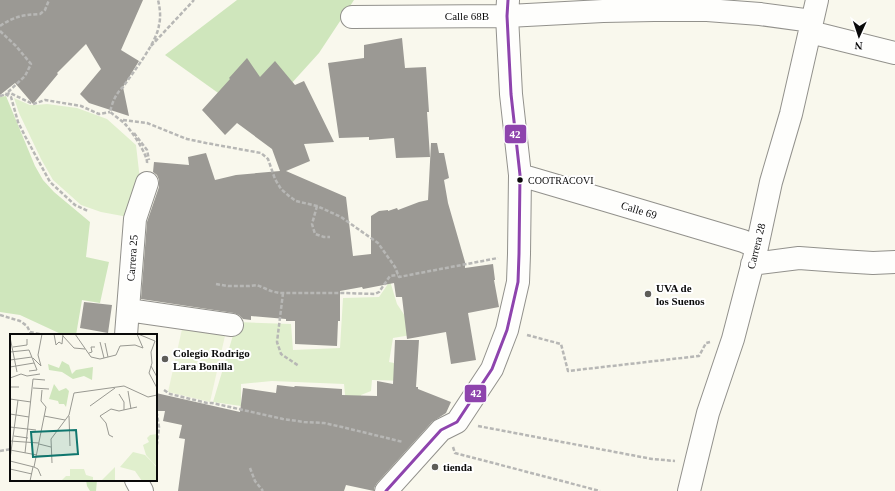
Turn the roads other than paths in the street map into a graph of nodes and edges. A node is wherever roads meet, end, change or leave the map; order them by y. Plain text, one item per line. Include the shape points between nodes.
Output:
1 (817, 0) edge
2 (507, 8) edge
3 (352, 17) dead end
4 (811, 27) junction
5 (895, 53) edge
6 (520, 175) junction
7 (147, 183) road end
8 (755, 255) junction
9 (895, 262) edge
10 (128, 310) junction
11 (232, 325) dead end
12 (126, 334) edge
13 (137, 481) edge
14 (142, 491) edge
15 (386, 491) edge
16 (689, 491) edge

1 - 4 street, Carrera 28
2 - 3 street, Calle 68B
2 - 4 street, Calle 68B via 603,11 707,10 760,14
2 - 6 street via 511,94
4 - 5 street
4 - 8 street, Carrera 28
6 - 8 street, Calle 69 via 743,241
6 - 15 street via 518,282 507,330 492,369 449,426
7 - 10 street, Carrera 25 via 135,219
8 - 9 street, Calle 69 via 873,263
8 - 16 street, Carrera 28 via 733,340 708,413
10 - 11 street
10 - 12 street, Carrera 25
13 - 14 street

